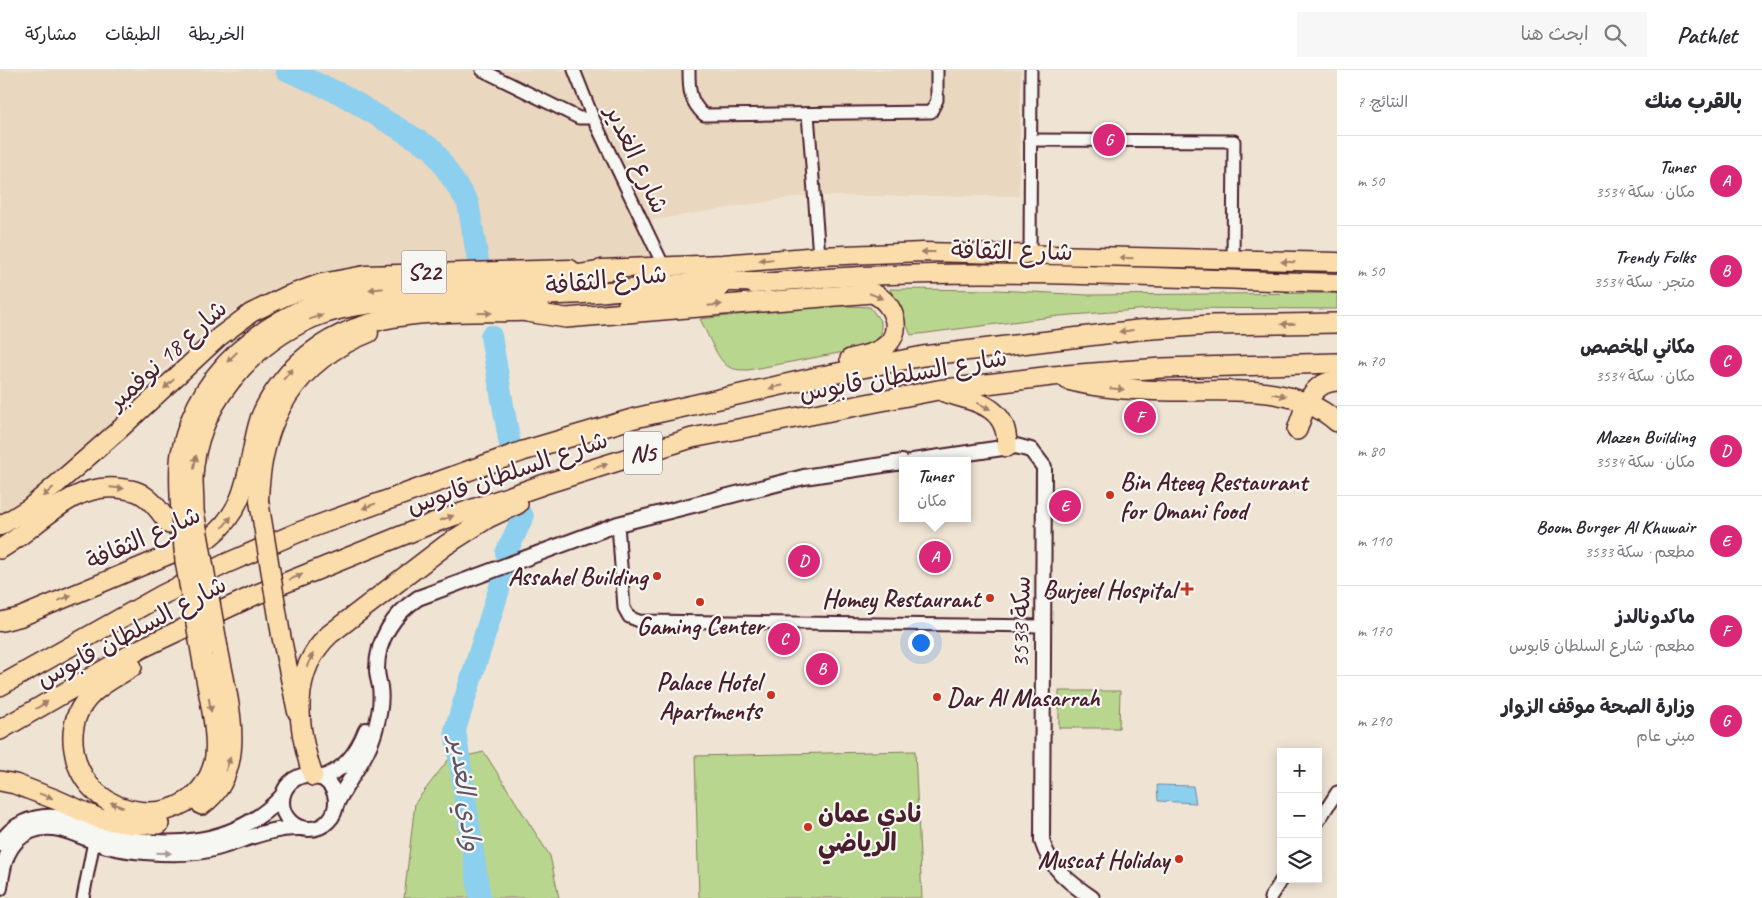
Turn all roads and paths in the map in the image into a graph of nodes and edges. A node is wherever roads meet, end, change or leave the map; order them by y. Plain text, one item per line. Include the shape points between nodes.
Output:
1 (482, 70) edge
2 (574, 70) edge
3 (689, 70) edge
4 (937, 70) edge
5 (1031, 70) edge
6 (808, 114) junction
7 (593, 118) junction
8 (1030, 140) junction
9 (1030, 255) junction
10 (819, 256) junction
11 (1233, 261) junction
12 (1337, 262) edge
13 (664, 267) junction
14 (616, 269) junction
15 (766, 283) junction
16 (1337, 283) edge
17 (593, 293) junction
18 (527, 312) junction
19 (453, 314) junction
20 (1337, 323) edge
21 (1337, 363) edge
22 (817, 376) junction
23 (1052, 376) junction
24 (1337, 381) edge
25 (938, 390) junction
26 (1307, 402) junction
27 (1337, 422) edge
28 (1297, 430) dead end
29 (1007, 447) junction
30 (940, 457) edge
31 (899, 462) edge
32 (545, 484) junction
33 (182, 516) junction
34 (618, 524) junction
35 (0, 526) edge
36 (0, 549) edge
37 (255, 595) junction
38 (20, 617) junction
39 (0, 622) edge
40 (0, 626) edge
41 (1042, 626) junction
42 (210, 652) junction
43 (377, 679) junction
44 (0, 686) edge
45 (300, 722) junction
46 (0, 730) edge
47 (316, 777) junction
48 (0, 781) edge
49 (1337, 792) edge
50 (282, 796) junction
51 (336, 805) junction
52 (1322, 816) edge
53 (301, 828) junction
54 (94, 841) junction
55 (0, 844) edge
56 (1279, 883) edge
57 (0, 888) edge
58 (83, 898) edge
59 (1092, 898) edge
60 (1270, 898) edge

1 - 7 street via 579,118
2 - 7 street, شارع الغدير
3 - 6 street via 693,105 704,115
4 - 6 street via 937,100 931,112
5 - 8 street
6 - 10 street
7 - 13 street, شارع الغدير
8 - 9 street
8 - 11 street via 1234,141
9 -> 10 main road, شارع الثقافة via 924,252
11 -> 9 main road, شارع الثقافة
10 -> 13 main road, شارع الثقافة
12 -> 11 main road, شارع الثقافة
13 - 14 main road, شارع 18 نوفمبر / S22
13 - 17 highway via 664,276 656,283 604,287
14 -> 33 highway via 533,280 370,289 317,302 281,319 244,345 226,363 198,406 181,454
14 -> 35 main road, شارع 18 نوفمبر / S22 via 365,275 322,283 286,296 251,313 219,336 57,484 29,508
15 - 16 main road, شارع الثقافة via 883,275 1002,274
15 - 17 highway via 736,280
15 - 18 main road, شارع الثقافة via 718,288 601,309
33 -> 17 highway via 197,451 216,403 246,363 266,346 313,318 398,301
19 -> 18 main road, شارع الثقافة
18 -> 22 highway via 566,318 865,292 884,299 892,310 895,324 887,344 872,353 833,365
38 -> 19 main road, شارع الثقافة via 209,538 219,530 241,499 259,421 266,406 286,376 324,342 354,327 389,317
19 - 45 main road, bridge via 380,328 338,349 314,367 283,403 269,431 262,459 259,501 281,635
20 -> 22 highway, شارع السلطان قابوس / N5 via 1138,330 923,356
21 - 23 highway, شارع السلطان قابوس / N5 via 1162,368
22 -> 44 highway, شارع السلطان قابوس / N5 via 635,418 523,451 308,529 162,595
23 - 25 highway, شارع السلطان قابوس / N5
23 -> 26 highway via 1108,388 1258,392
24 - 26 highway via 1316,387
25 -> 29 highway via 979,403 995,412 1005,428
32 -> 25 highway, شارع السلطان قابوس / N5 via 692,438
26 - 27 highway
26 - 28 highway
29 - 30 street
29 - 41 street, سكة 3533 via 1031,450 1044,467
31 - 34 street via 804,477
37 -> 32 highway, شارع السلطان قابوس / N5 via 424,526
45 -> 32 highway via 303,677 312,655 323,640 446,545 524,500
36 -> 33 highway via 19,539 75,496 93,489 129,489
33 - 42 highway, bridge
33 - 42 highway, bridge via 185,560
34 - 41 street via 624,608 629,617 639,622
34 - 43 street via 418,598 400,612 387,630 379,650
42 -> 37 highway via 216,744 214,762 206,783 196,796 158,813 138,812 118,806 90,788 79,772 72,739 76,717 83,703 118,675
46 -> 37 highway, شارع السلطان قابوس / N5 via 142,648
38 - 39 main road
38 - 40 street
41 - 59 street, سكة 3533 via 1042,840 1049,859 1067,881
48 -> 42 highway via 48,796 100,819 160,824 189,814 208,801 219,786 230,760 231,716
43 - 47 street via 367,727 359,746 343,766
43 - 51 street via 380,706 375,731
45 - 47 highway via 305,752
47 - 50 street via 306,775 294,780
47 - 51 street via 326,781 334,792
49 - 52 street
50 - 53 street via 285,816
50 - 55 street via 266,813 246,826 204,839 163,842 129,839 46,816 26,821
51 - 53 street via 327,823 315,829
54 -> 53 street via 128,850 180,853 215,849 275,830
54 - 57 street via 54,828 31,831 17,840 7,854
54 - 58 street
56 - 60 street

